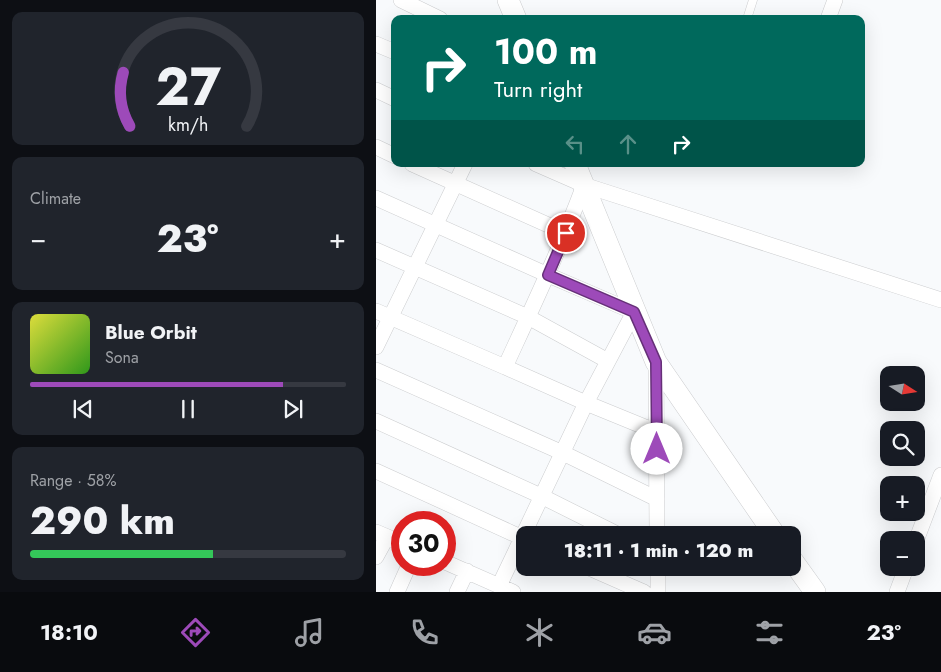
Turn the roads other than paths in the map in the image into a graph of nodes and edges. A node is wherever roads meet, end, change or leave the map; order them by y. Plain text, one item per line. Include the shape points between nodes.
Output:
1 (401, 0) edge
2 (508, 0) edge
3 (753, 0) edge
4 (835, 0) edge
5 (432, 15) edge
6 (514, 15) edge
7 (748, 15) edge
8 (829, 15) edge
9 (376, 44) edge
10 (391, 50) edge
11 (376, 90) edge
12 (391, 97) edge
13 (376, 147) edge
14 (391, 154) edge
15 (419, 167) edge
16 (464, 167) edge
17 (543, 167) edge
18 (576, 167) edge
19 (456, 183) junction
20 (584, 186) junction
21 (376, 198) edge
22 (436, 225) junction
23 (566, 233) junction
24 (376, 250) edge
25 (416, 266) junction
26 (548, 275) junction
27 (941, 300) edge
28 (376, 311) edge
29 (634, 312) junction
30 (390, 317) junction
31 (528, 317) junction
32 (376, 347) edge
33 (608, 361) junction
34 (656, 362) junction
35 (505, 366) junction
36 (376, 370) edge
37 (586, 404) junction
38 (376, 421) edge
39 (657, 432) junction
40 (563, 453) junction
41 (376, 472) edge
42 (941, 475) edge
43 (542, 496) junction
44 (657, 499) junction
45 (934, 514) edge
46 (528, 526) edge
47 (601, 526) edge
48 (657, 526) edge
49 (769, 526) edge
50 (923, 531) edge
51 (381, 534) edge
52 (516, 535) edge
53 (376, 556) edge
54 (516, 559) edge
55 (456, 567) edge
56 (466, 572) junction
57 (801, 573) edge
58 (404, 576) edge
59 (607, 576) edge
60 (658, 576) edge
61 (903, 576) edge
62 (506, 589) edge
63 (397, 592) edge
64 (457, 592) edge
65 (644, 592) edge
66 (658, 592) edge
67 (815, 592) edge
68 (897, 592) edge

1 - 5 street
2 - 6 main road
3 - 7 lane
4 - 8 street
9 - 10 street
11 - 12 street
13 - 14 street
15 - 19 street
16 - 19 street
17 - 20 street
18 - 20 main road
19 - 22 street
19 - 23 street
20 - 23 street
20 - 27 street
20 - 29 main road
21 - 22 street
22 - 25 street
22 - 26 street
23 - 26 street
24 - 25 street
25 - 30 street
25 - 31 street
26 - 29 street
26 - 31 street
28 - 30 street
29 - 33 street
29 - 34 main road
30 - 32 street
30 - 35 street
31 - 33 street
31 - 35 street
33 - 37 street
34 - 39 street
34 - 49 main road
35 - 37 street
36 - 40 street
37 - 39 street
37 - 40 street
38 - 43 street
39 - 44 street
40 - 43 street
40 - 44 street
41 - 52 street
42 - 45 street
43 - 46 street
43 - 47 street
44 - 48 street
45 - 50 street
51 - 53 street
54 - 62 street
55 - 56 street
56 - 62 street
56 - 64 street
57 - 67 main road
58 - 63 street
59 - 65 street
60 - 66 street
61 - 68 street

